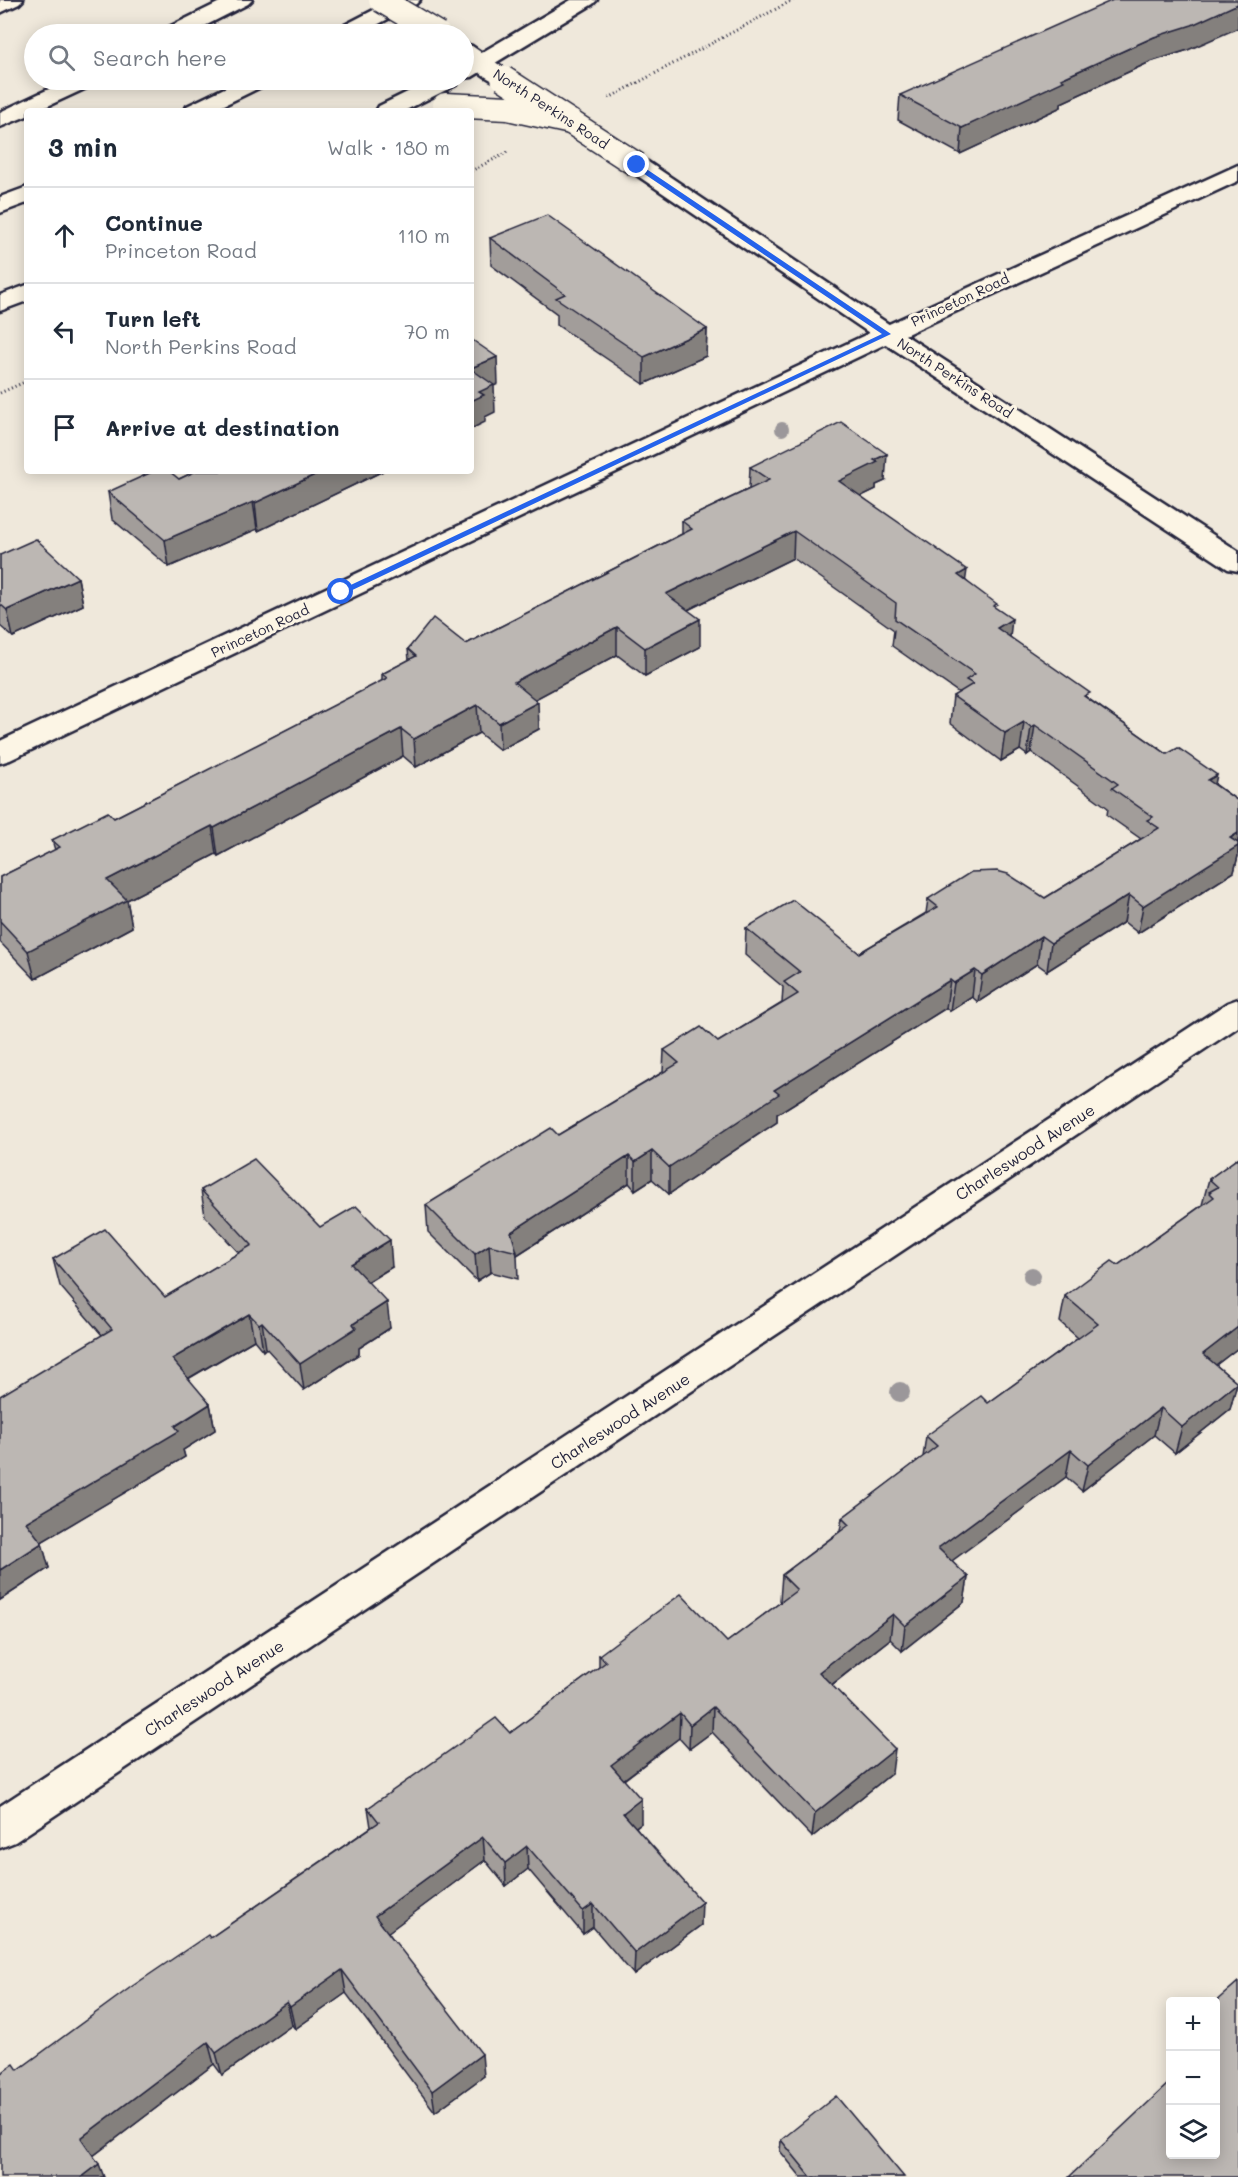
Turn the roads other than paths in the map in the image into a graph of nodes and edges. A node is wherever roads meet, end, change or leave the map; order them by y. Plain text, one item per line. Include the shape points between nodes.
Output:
1 (12, 0) edge
2 (241, 0) edge
3 (381, 0) edge
4 (410, 0) edge
5 (586, 0) edge
6 (0, 7) edge
7 (193, 24) edge
8 (364, 24) edge
9 (421, 24) edge
10 (474, 59) edge
11 (474, 64) edge
12 (64, 90) edge
13 (237, 90) edge
14 (428, 90) edge
15 (26, 108) edge
16 (201, 108) edge
17 (393, 108) edge
18 (423, 108) edge
19 (24, 109) edge
20 (0, 120) edge
21 (571, 122) junction
22 (1238, 172) edge
23 (24, 195) edge
24 (0, 206) edge
25 (24, 292) edge
26 (0, 304) edge
27 (887, 334) junction
28 (1238, 564) edge
29 (0, 753) edge
30 (1238, 1011) edge
31 (0, 1829) edge

1 - 6 main road
2 - 7 main road
3 - 9 main road, bridge
4 - 8 main road
5 - 10 main road
11 - 21 main road, North Perkins Road, bridge via 503,78
12 - 15 main road
13 - 16 main road
14 - 17 main road
18 - 21 main road, bridge via 508,108
19 - 20 main road
21 - 27 main road, North Perkins Road, bridge
22 - 27 main road, Princeton Road
23 - 24 main road
25 - 26 main road
27 - 28 main road, North Perkins Road
27 - 29 main road, Princeton Road
30 - 31 main road, Charleswood Avenue

